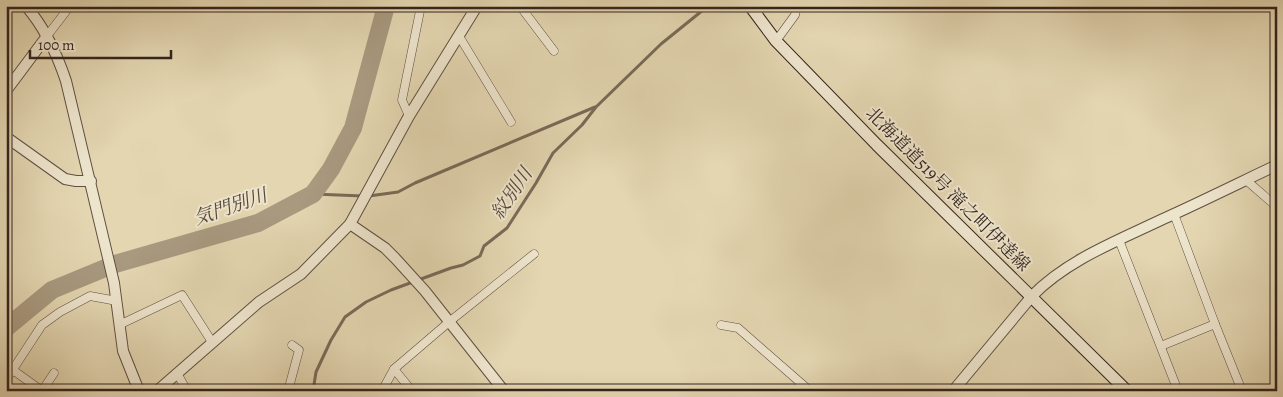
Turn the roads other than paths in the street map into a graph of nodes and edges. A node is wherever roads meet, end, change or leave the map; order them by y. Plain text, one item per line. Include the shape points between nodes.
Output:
1 (26, 6) edge
2 (70, 6) edge
3 (421, 6) edge
4 (477, 6) edge
5 (520, 6) edge
6 (797, 6) edge
7 (751, 7) edge
8 (46, 36) junction
9 (460, 36) junction
10 (776, 41) junction
11 (554, 51) dead end
12 (6, 91) edge
13 (409, 116) junction
14 (511, 122) dead end
15 (6, 137) edge
16 (1277, 165) edge
17 (1246, 180) junction
18 (90, 181) junction
19 (1277, 206) edge
20 (1174, 214) junction
21 (350, 224) junction
22 (1120, 240) junction
23 (534, 254) dead end
24 (1032, 296) junction
25 (117, 302) junction
26 (449, 322) junction
27 (119, 324) junction
28 (1215, 324) junction
29 (721, 325) dead end
30 (212, 342) junction
31 (292, 345) dead end
32 (1161, 346) junction
33 (394, 369) junction
34 (13, 370) junction
35 (54, 373) dead end
36 (177, 373) junction
37 (6, 380) edge
38 (802, 384) junction
39 (1122, 389) edge
40 (42, 391) edge
41 (139, 391) edge
42 (157, 391) edge
43 (187, 391) edge
44 (288, 391) edge
45 (382, 391) edge
46 (412, 391) edge
47 (504, 391) edge
48 (794, 391) edge
49 (810, 391) edge
50 (953, 391) edge
51 (1178, 391) edge
52 (1242, 391) edge

1 - 8 street
2 - 8 street
3 - 13 street via 402,100
4 - 9 street
5 - 11 street
6 - 10 street via 795,15
7 - 10 main road, 北海道道519号 滝之町伊達線
8 - 12 street
8 - 18 street via 58,56 66,81
9 - 13 street
9 - 14 street
10 - 24 main road, 北海道道519号 滝之町伊達線
13 - 21 street
15 - 18 street via 66,179
16 - 17 street
17 - 19 street
17 - 20 street
18 - 25 street
20 - 22 street
20 - 28 street
21 - 26 street via 385,248
21 - 30 street via 301,274 259,302
22 - 24 street via 1063,270
22 - 32 street
23 - 26 street
24 - 39 main road, 北海道道519号 滝之町伊達線
24 - 50 street
25 - 27 street
25 - 34 street via 90,296 60,312 42,325
26 - 33 street
26 - 47 street
27 - 30 street via 182,295
27 - 41 street via 123,352
28 - 32 street
28 - 52 street
29 - 38 street via 738,328
30 - 36 street
31 - 44 street via 299,350
32 - 51 street
33 - 45 street
33 - 46 street
34 - 37 street
34 - 40 street
35 - 40 street
36 - 42 street
36 - 43 street
38 - 48 street
38 - 49 street

